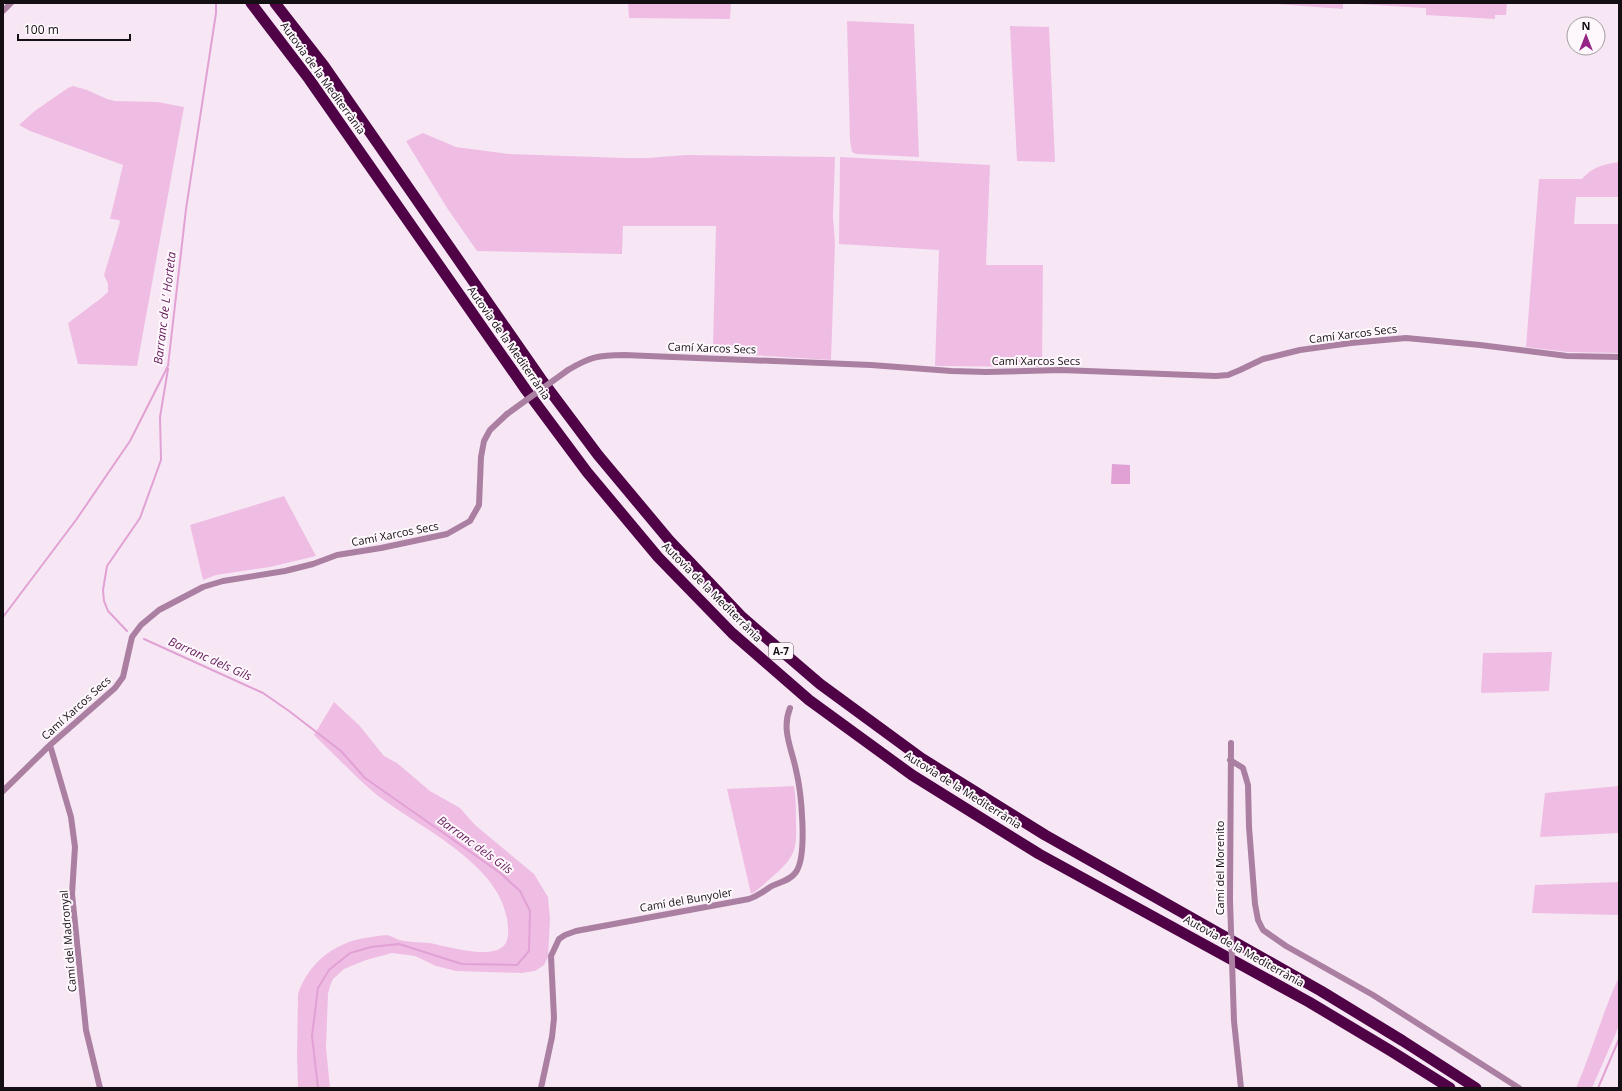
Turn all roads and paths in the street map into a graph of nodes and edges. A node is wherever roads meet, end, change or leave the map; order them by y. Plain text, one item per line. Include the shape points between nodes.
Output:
1 (11, 3) edge
2 (251, 3) edge
3 (276, 4) edge
4 (3, 11) edge
5 (1619, 357) edge
6 (790, 708) dead end
7 (1231, 743) dead end
8 (50, 745) junction
9 (1230, 760) junction
10 (3, 791) edge
11 (100, 1088) edge
12 (541, 1088) edge
13 (1241, 1088) edge
14 (1450, 1088) edge
15 (1476, 1088) edge
16 (1518, 1088) edge

1 - 4 street
2 - 14 highway, Autovia de la Mediterrània / A-7 via 309,79 526,390 587,472 658,558 732,634 809,700 912,775 1039,854 1309,1002
3 - 15 highway, Autovia de la Mediterrània / A-7 via 329,72 541,379 598,455 670,540 742,617 820,684 921,758 1045,835 1378,1026
5 - 8 street, Camí Xarcos Secs, bridge via 1567,356 1406,338 1300,350 1263,360 1228,375 1216,376 1061,370 951,371 871,365 597,356 568,370 507,414 490,430 481,457 479,505 470,521 447,534 337,555 285,571 223,581 203,587 159,610 141,625 132,637 123,677 115,688
6 - 12 street, Camí del Bunyoler via 785,725 797,771 801,800 802,847 800,864 796,872 787,881 749,899 576,931 560,939 552,956 554,1018
7 - 9 street, Camí del Morenito
8 - 10 street, Camí Xarcos Secs
8 - 11 street, Camí del Madronyal via 71,818 75,847 72,894 86,1030
9 - 13 street, Camí del Morenito, bridge via 1230,900 1234,1021
9 - 16 street via 1243,768 1248,785 1255,904 1258,920 1264,930 1286,946 1373,995

